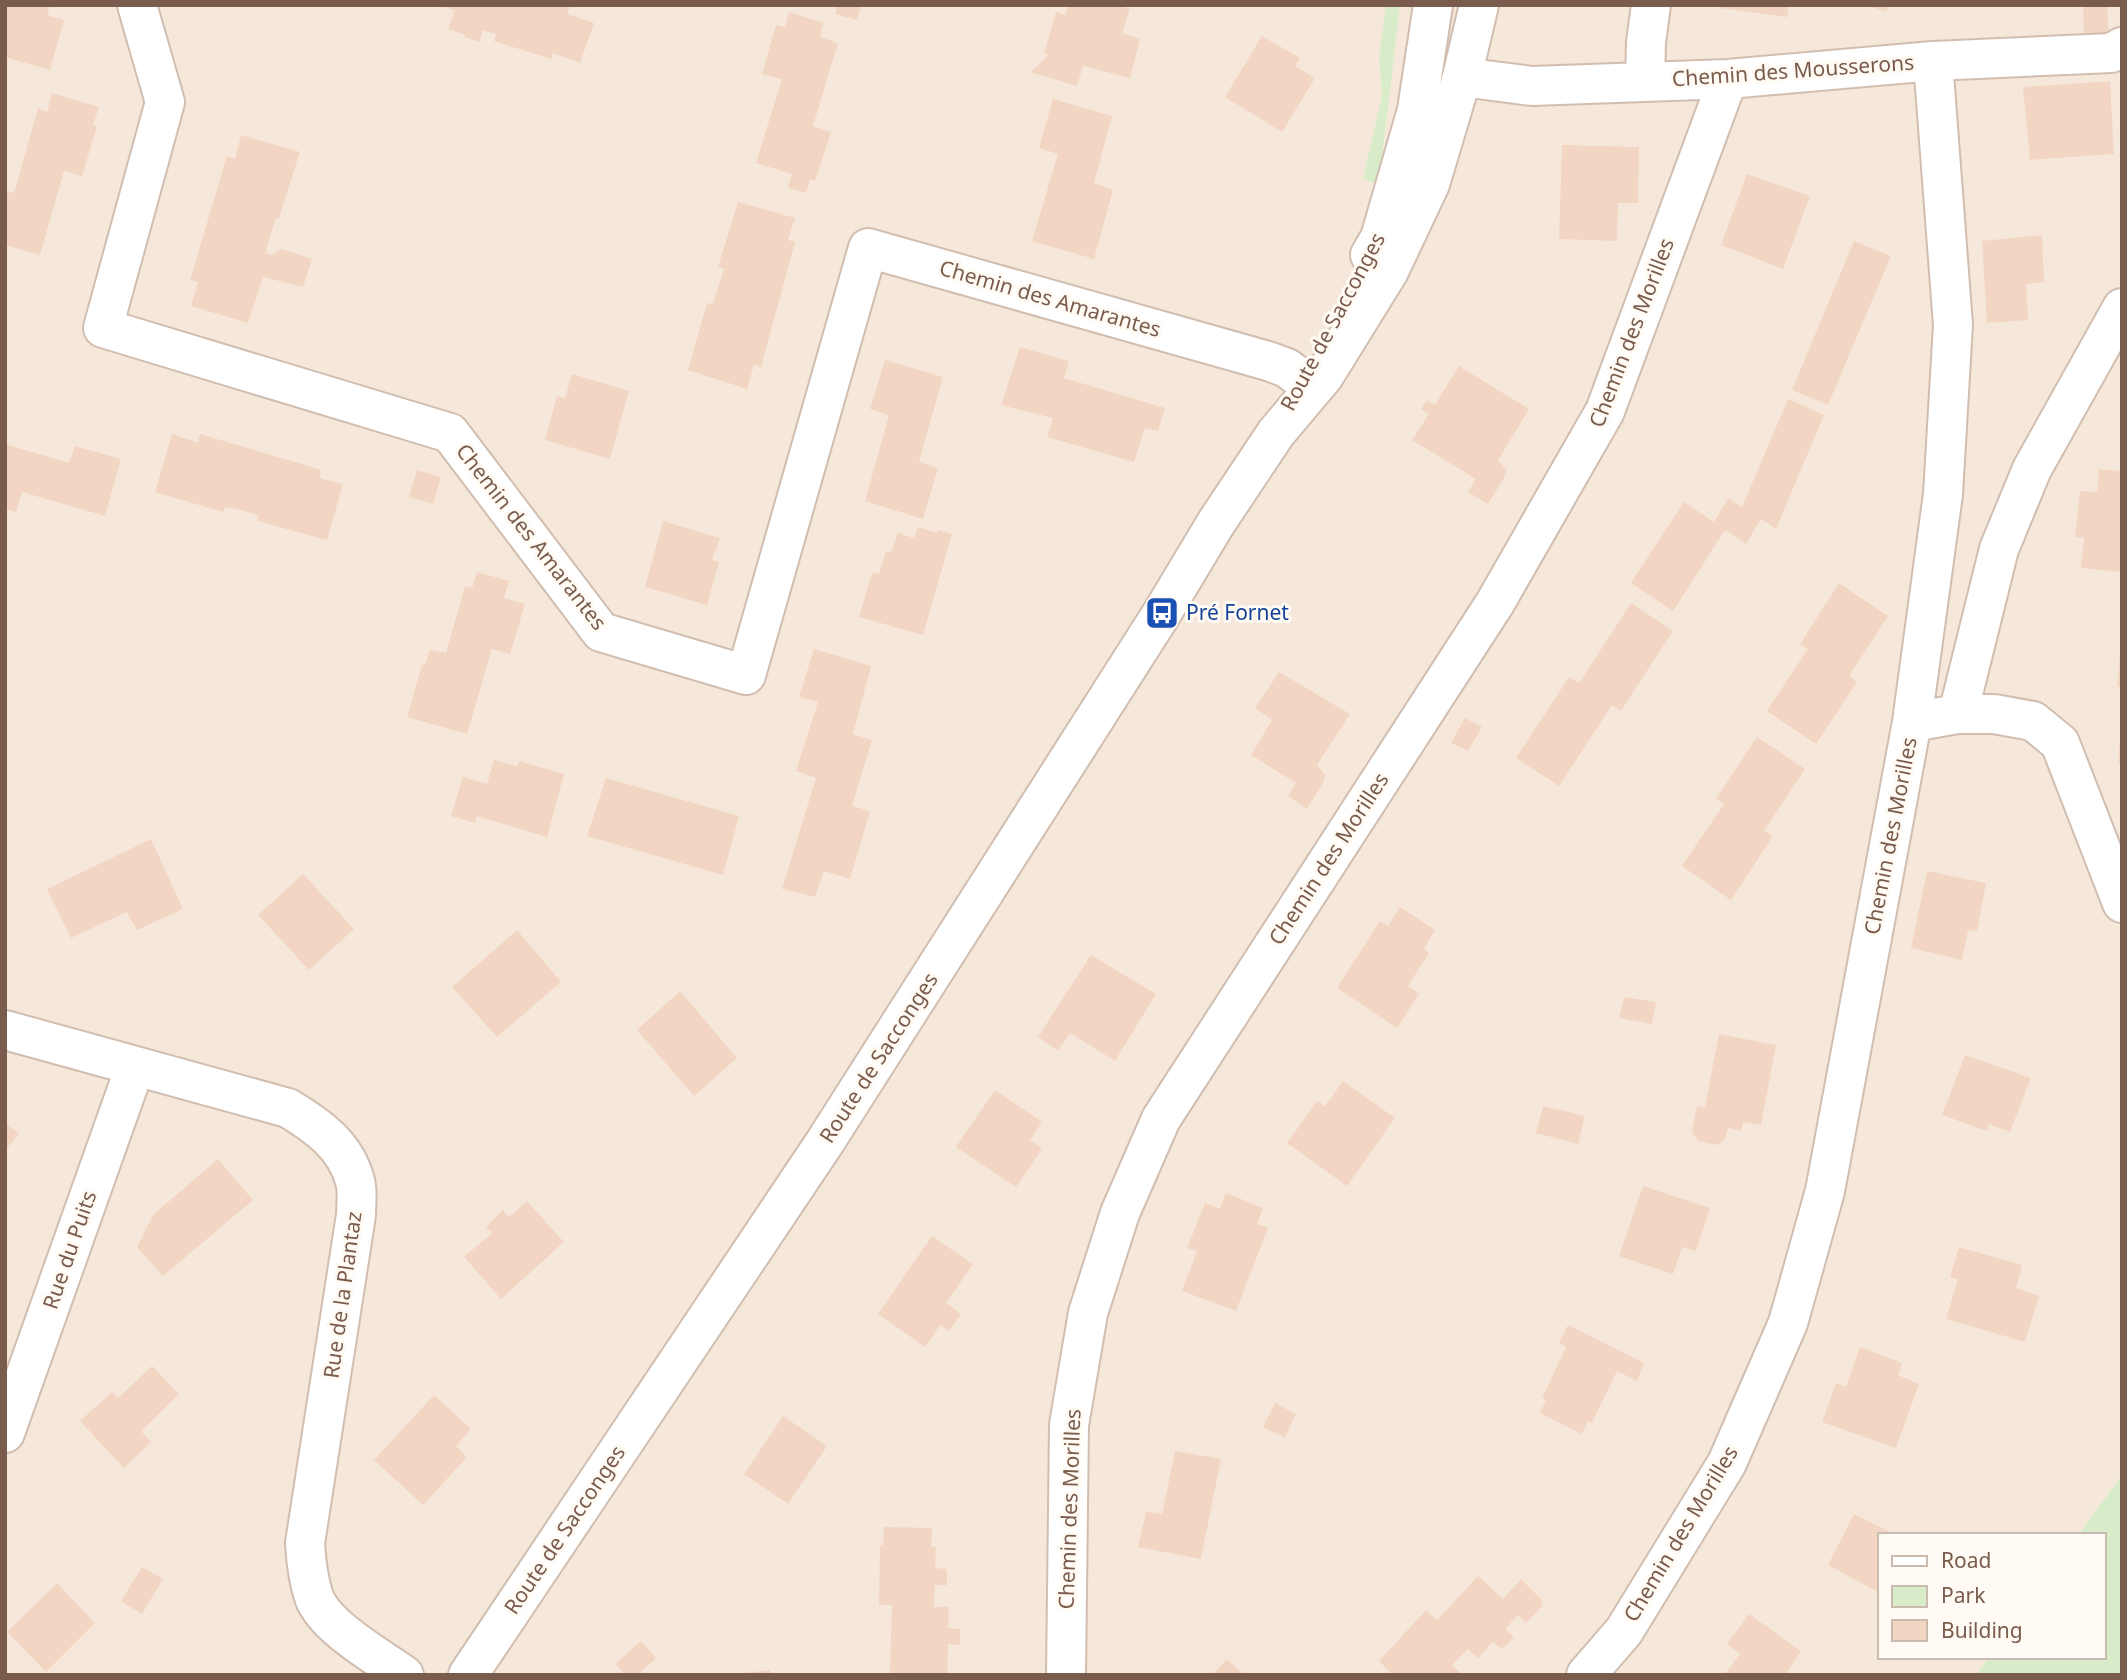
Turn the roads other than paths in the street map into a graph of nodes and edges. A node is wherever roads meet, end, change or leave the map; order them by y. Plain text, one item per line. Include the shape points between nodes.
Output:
1 (137, 5) edge
2 (1479, 5) edge
3 (1651, 5) edge
4 (1432, 9) edge
5 (2121, 49) edge
6 (1933, 61) junction
7 (1462, 77) junction
8 (1728, 79) junction
9 (1645, 82) junction
10 (1417, 110) junction
11 (2122, 308) edge
12 (1300, 378) junction
13 (1276, 433) junction
14 (1958, 714) junction
15 (1912, 722) junction
16 (2122, 903) edge
17 (5, 1030) edge
18 (135, 1066) junction
19 (5, 1433) edge
20 (404, 1675) edge
21 (468, 1675) edge
22 (1066, 1675) edge
23 (1586, 1675) edge

1 - 12 street, Chemin des Amarantes via 165,102 103,328 450,433 601,632 746,675 868,247 1268,361
2 - 7 street, Route de Sacconges
3 - 9 street
4 - 7 street
4 - 10 street, Route de Sacconges
5 - 6 street, Chemin des Mousserons
6 - 8 street, Chemin des Mousserons
6 - 15 street, Chemin des Morilles via 1953,325 1943,494
7 - 9 street, Chemin des Mousserons via 1532,86
7 - 10 street
7 - 13 street, Route de Sacconges via 1430,184 1388,271 1324,376
8 - 9 street, Chemin des Mousserons
8 - 22 street, Chemin des Morilles via 1605,411 1495,603 1161,1119 1120,1213 1088,1313 1069,1425
10 - 12 street, Route de Sacconges via 1380,238
11 - 14 street via 2032,469 1999,549
12 - 13 street, Route de Sacconges
13 - 21 street, Route de Sacconges via 825,1142
14 - 15 street
14 - 16 street via 2033,721 2060,743
15 - 23 street, Chemin des Morilles via 1825,1191 1788,1323 1727,1463 1624,1631
17 - 18 street, Rue de la Plantaz
18 - 19 street, Rue du Puits
18 - 20 street, Rue de la Plantaz via 288,1108 315,1124 340,1148 356,1182 356,1215 305,1543 307,1573 315,1600 330,1622

